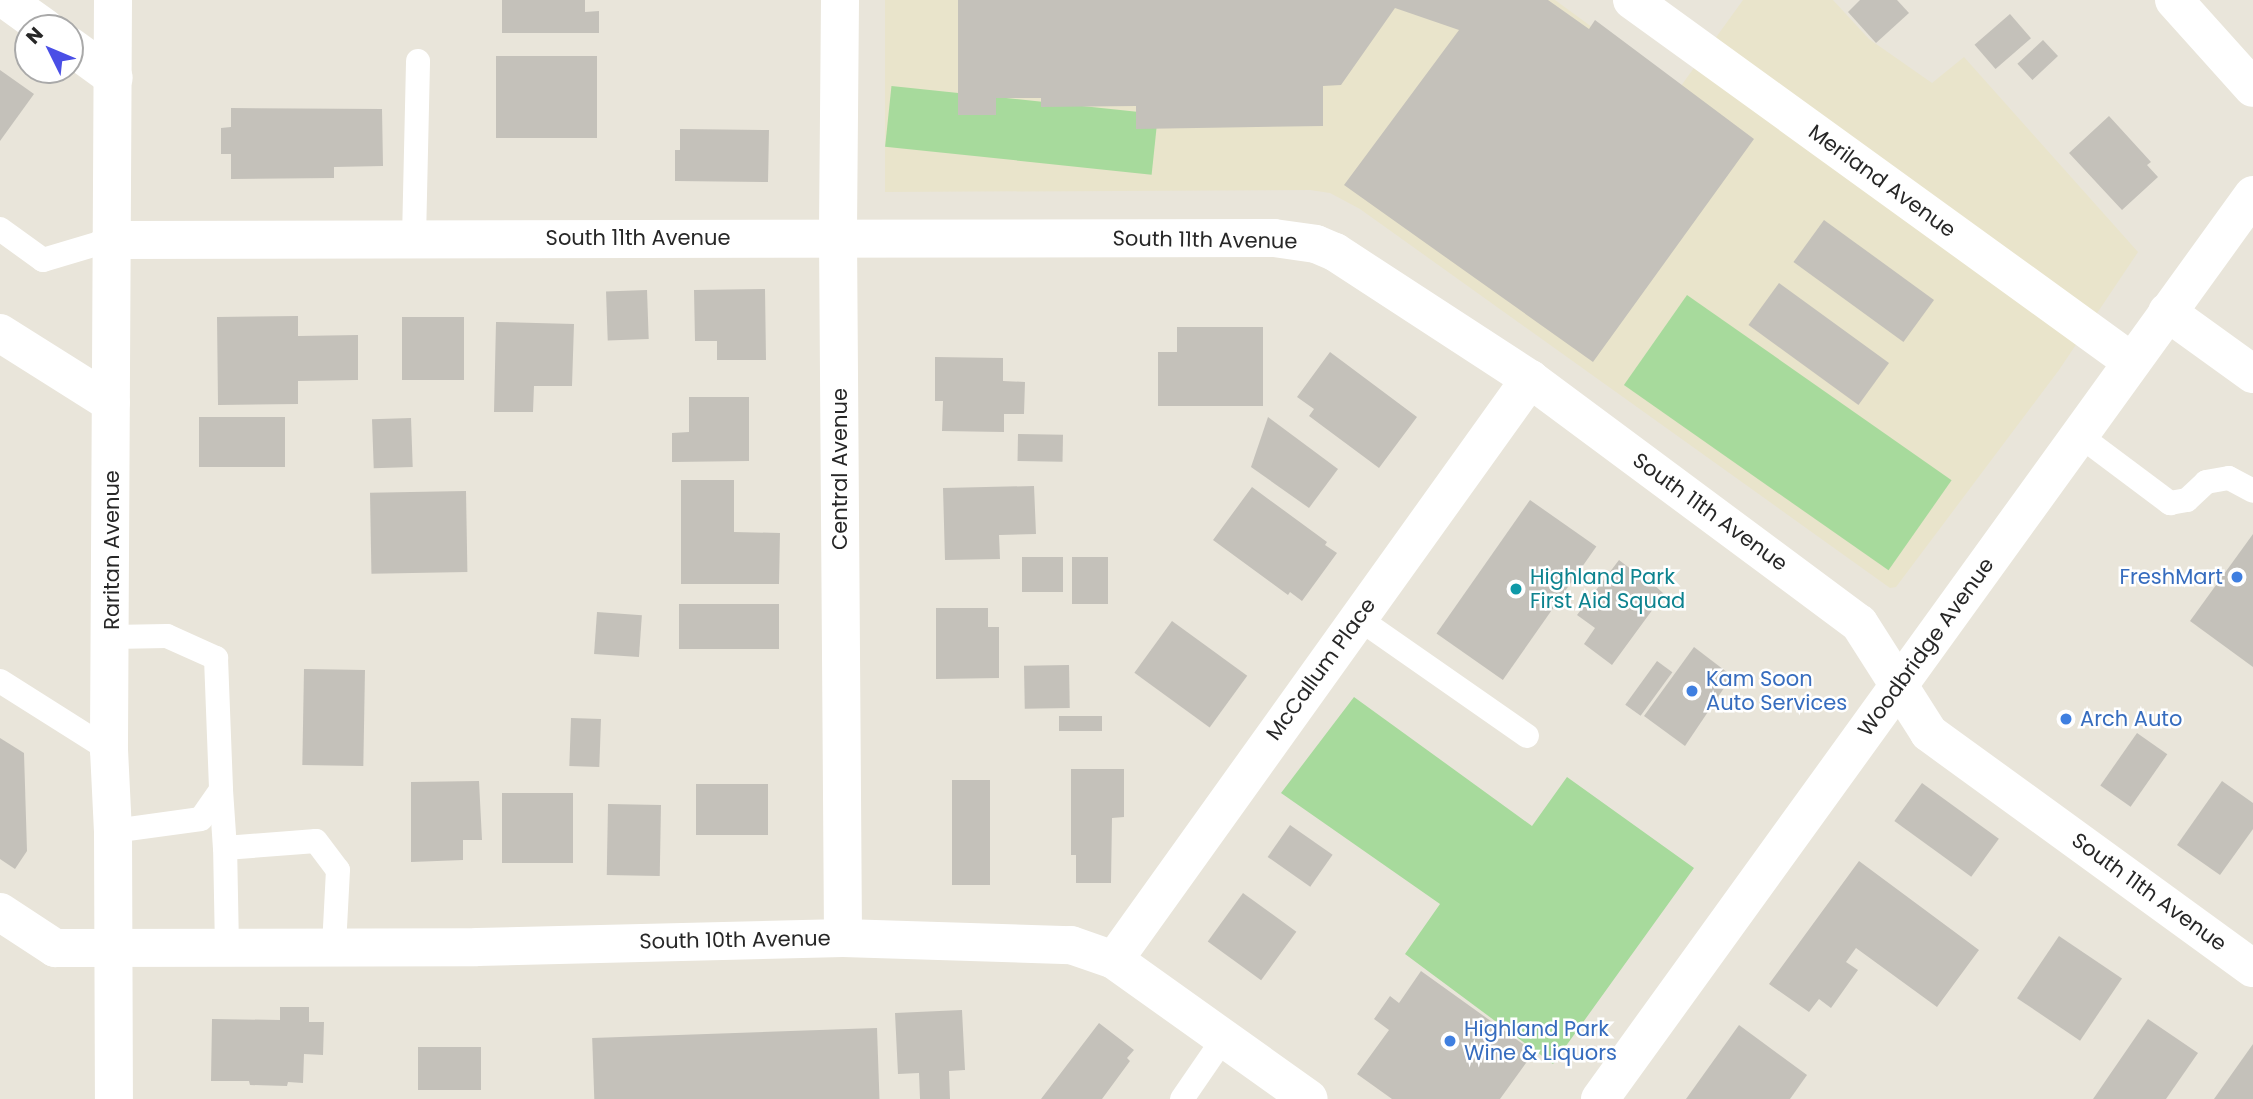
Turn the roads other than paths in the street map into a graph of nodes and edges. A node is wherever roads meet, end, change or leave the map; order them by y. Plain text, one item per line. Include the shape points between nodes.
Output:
1 (6, 0) edge
2 (113, 0) edge
3 (840, 0) edge
4 (1632, 0) edge
5 (2174, 0) edge
6 (26, 14) edge
7 (84, 56) edge
8 (418, 61) dead end
9 (114, 78) junction
10 (2253, 88) edge
11 (2253, 195) edge
12 (0, 229) edge
13 (838, 236) junction
14 (414, 239) junction
15 (110, 240) junction
16 (2167, 313) junction
17 (0, 333) edge
18 (2132, 362) junction
19 (2253, 374) edge
20 (1530, 379) junction
21 (111, 403) junction
22 (2079, 435) junction
23 (2253, 491) edge
24 (1358, 618) junction
25 (112, 637) junction
26 (0, 681) edge
27 (1899, 684) junction
28 (1527, 736) dead end
29 (109, 750) junction
30 (221, 790) junction
31 (113, 831) junction
32 (225, 848) junction
33 (0, 912) edge
34 (843, 938) junction
35 (334, 947) junction
36 (114, 948) junction
37 (227, 948) junction
38 (1114, 960) junction
39 (2253, 968) edge
40 (1224, 1038) junction
41 (1603, 1098) edge
42 (114, 1099) edge
43 (1182, 1099) edge
44 (1309, 1099) edge

1 - 6 street
2 - 9 street, Raritan Avenue
3 - 13 street, Central Avenue
4 - 18 street, Meriland Avenue
5 - 10 street
7 - 9 street
8 - 14 lane
9 - 15 street, Raritan Avenue
11 - 16 street, Woodbridge Avenue
12 - 15 lane via 43,260
13 - 14 street, South 11th Avenue
13 - 20 street, South 11th Avenue via 1295,239 1335,252
13 - 34 street, Central Avenue
14 - 15 street, South 11th Avenue
15 - 21 street, Raritan Avenue
16 - 18 street, Woodbridge Avenue
16 - 19 street
17 - 21 street
18 - 22 street, Woodbridge Avenue
20 - 24 street, McCallum Place
20 - 27 street, South 11th Avenue via 1859,622
21 - 25 street, Raritan Avenue
22 - 23 lane via 2170,503 2187,500 2206,482 2229,478
22 - 27 street, Woodbridge Avenue
24 - 28 lane
24 - 38 street, McCallum Place
25 - 29 street, Raritan Avenue
25 - 30 lane via 167,636 216,658
26 - 29 lane
27 - 39 street, South 11th Avenue via 1929,733
27 - 41 street, Woodbridge Avenue
29 - 31 street, Raritan Avenue
30 - 31 lane via 201,819
30 - 32 lane
31 - 36 street, Raritan Avenue
32 - 35 lane via 316,841 338,870
32 - 37 lane
33 - 36 street, South 10th Avenue via 55,948
34 - 35 street, South 10th Avenue
34 - 38 street, South 10th Avenue via 1070,945
35 - 37 street, South 10th Avenue
36 - 37 street, South 10th Avenue
36 - 42 street, Raritan Avenue
38 - 40 street, South 10th Avenue
40 - 43 lane
40 - 44 street, South 10th Avenue

